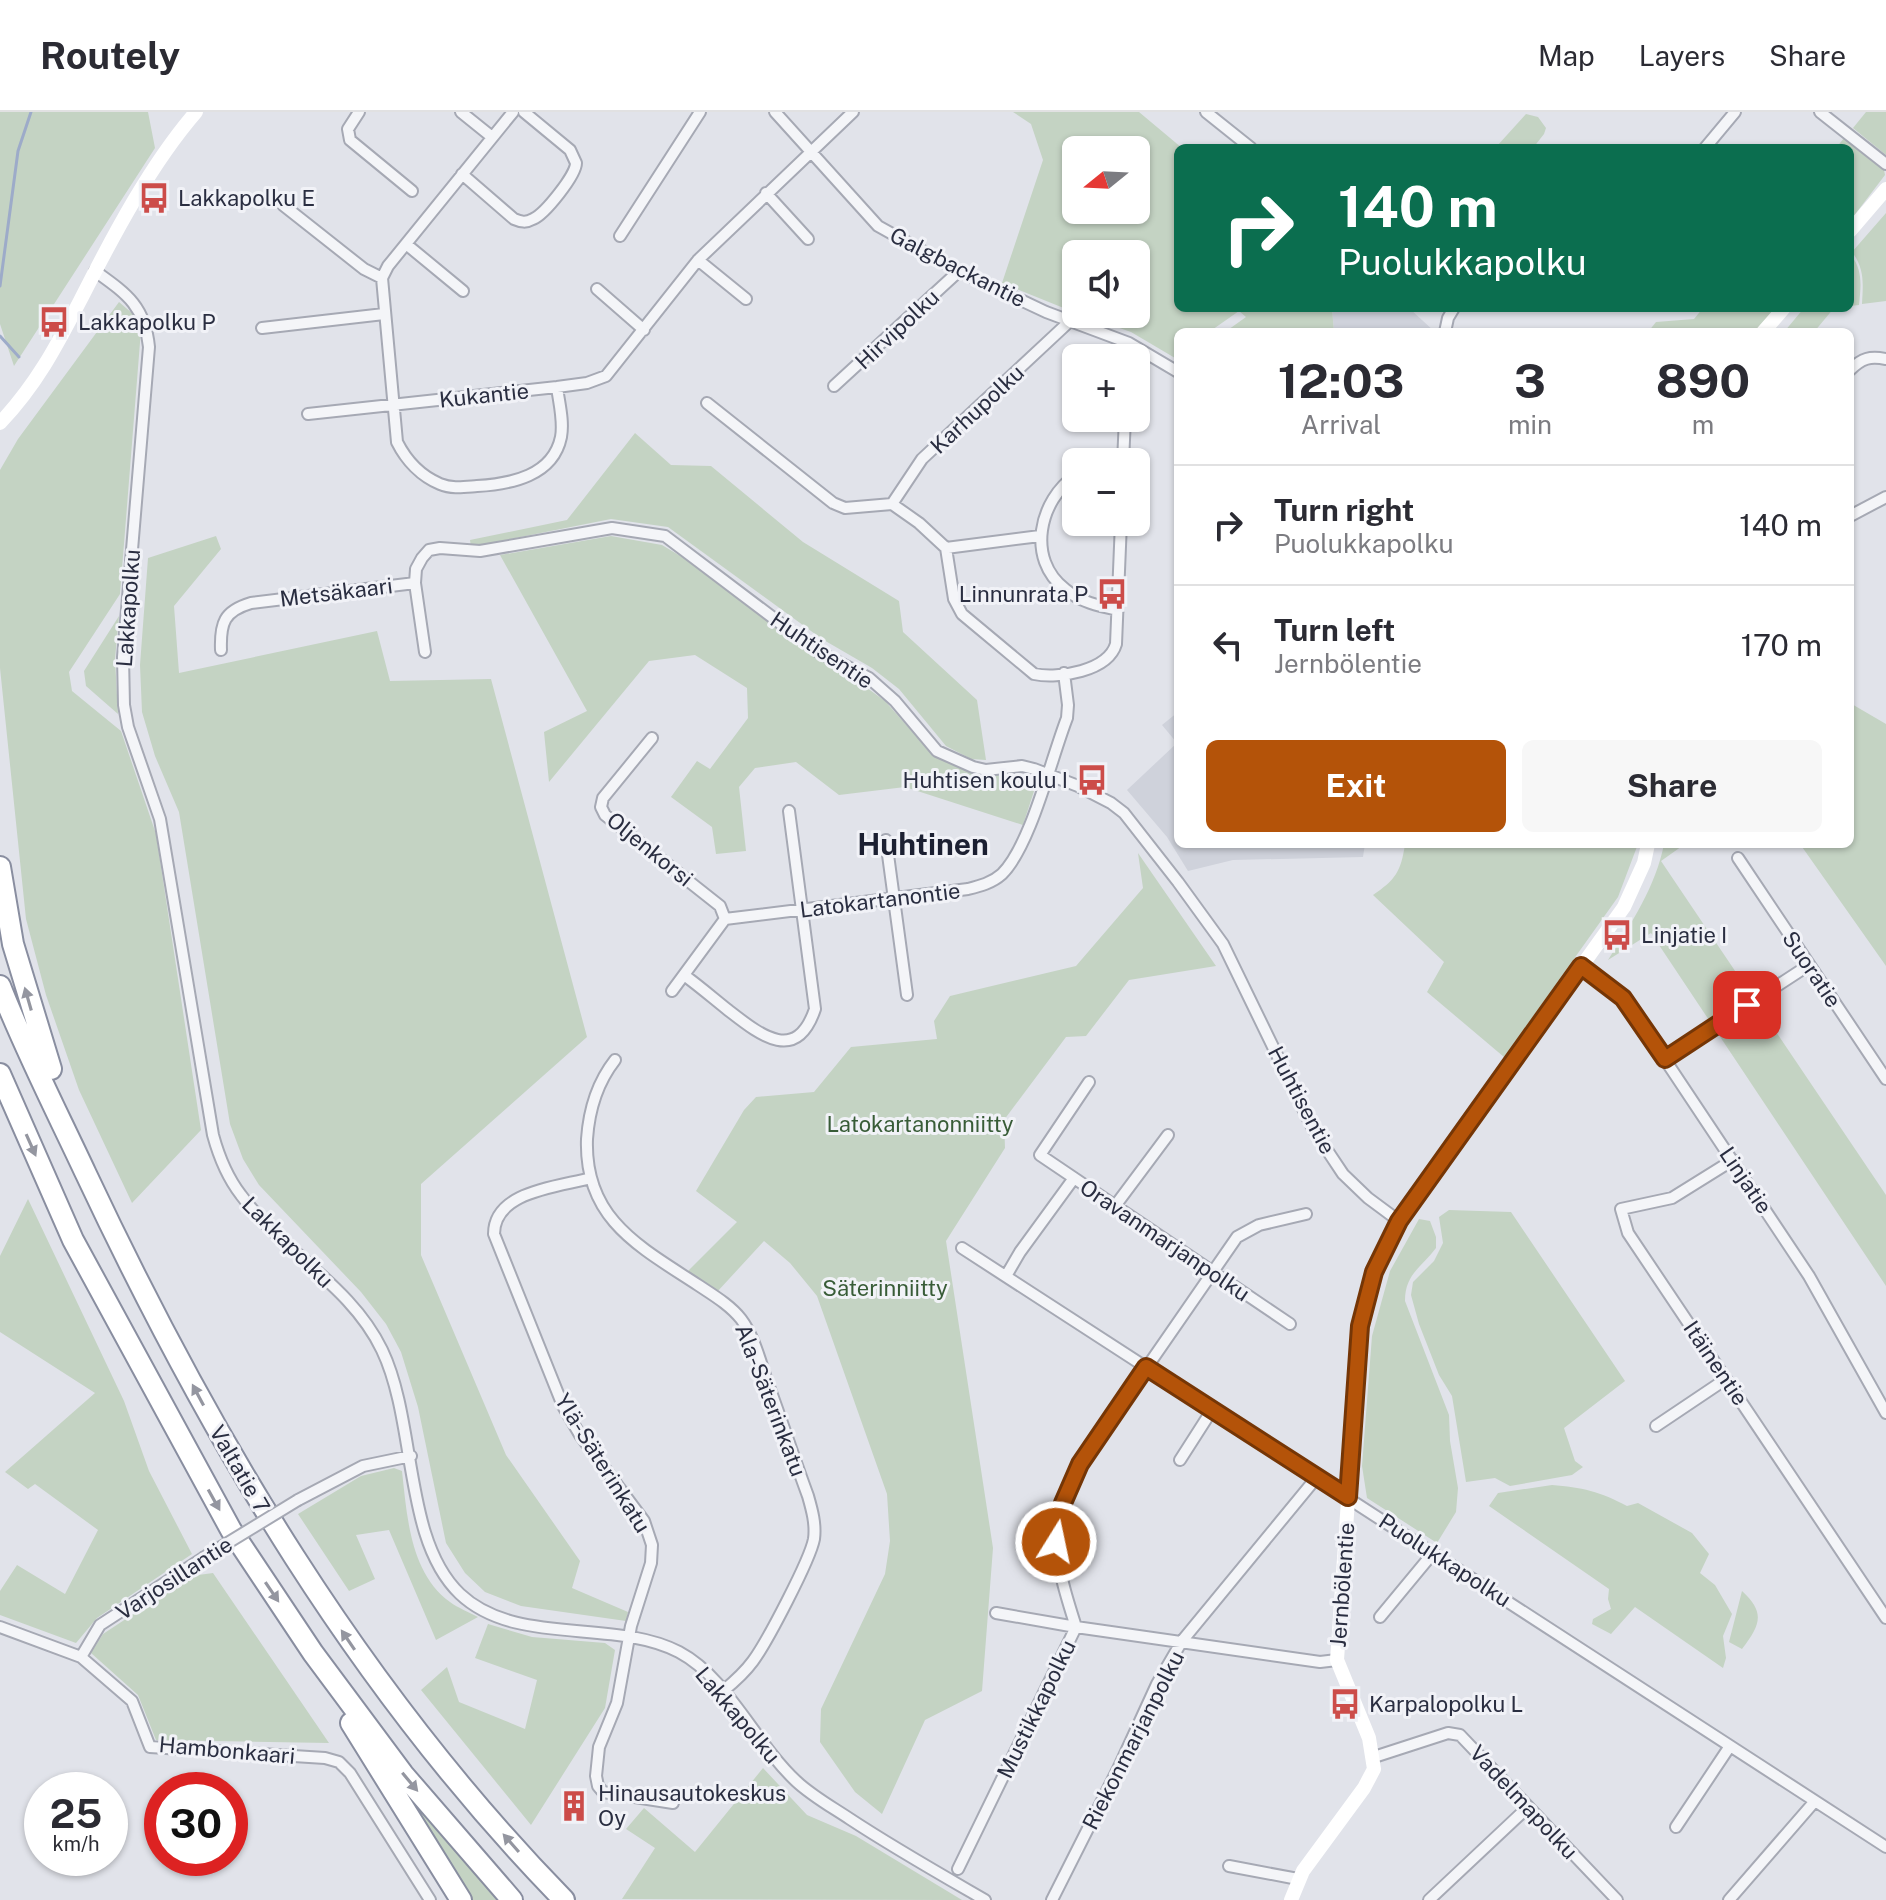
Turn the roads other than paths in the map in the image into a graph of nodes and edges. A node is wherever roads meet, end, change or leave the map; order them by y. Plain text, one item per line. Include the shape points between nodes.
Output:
1 (196, 112) edge
2 (359, 112) edge
3 (461, 112) edge
4 (513, 112) edge
5 (524, 112) edge
6 (700, 112) edge
7 (775, 112) edge
8 (853, 112) edge
9 (1206, 112) edge
10 (1735, 112) edge
11 (1820, 112) edge
12 (492, 137) junction
13 (1246, 144) edge
14 (1708, 144) edge
15 (811, 150) junction
16 (1886, 164) edge
17 (462, 174) junction
18 (1886, 189) edge
19 (412, 191) dead end
20 (766, 193) junction
21 (283, 205) dead end
22 (1854, 226) edge
23 (620, 236) dead end
24 (808, 239) dead end
25 (406, 244) junction
26 (698, 260) junction
27 (95, 271) junction
28 (959, 271) junction
29 (382, 278) junction
30 (597, 289) dead end
31 (463, 291) dead end
32 (746, 299) dead end
33 (1780, 312) edge
34 (384, 314) junction
35 (1062, 317) edge
36 (262, 328) dead end
37 (1062, 328) edge
38 (1089, 328) edge
39 (1766, 328) edge
40 (644, 330) junction
41 (1129, 343) joint
42 (1886, 359) edge
43 (1854, 366) edge
44 (1174, 370) edge
45 (834, 386) dead end
46 (557, 387) junction
47 (707, 403) dead end
48 (394, 405) junction
49 (308, 414) dead end
50 (0, 423) edge
51 (1062, 486) edge
52 (1886, 497) edge
53 (892, 504) junction
54 (1854, 514) edge
55 (1040, 536) junction
56 (1121, 536) edge
57 (946, 548) junction
58 (415, 583) junction
59 (1118, 610) junction
60 (221, 650) dead end
61 (425, 652) dead end
62 (1064, 673) junction
63 (652, 738) dead end
64 (1046, 774) junction
65 (789, 811) dead end
66 (886, 840) dead end
67 (1647, 848) edge
68 (1738, 858) dead end
69 (0, 867) edge
70 (893, 899) junction
71 (803, 910) junction
72 (725, 919) junction
73 (1809, 965) junction
74 (1581, 966) junction
75 (684, 975) junction
76 (0, 986) edge
77 (672, 991) dead end
78 (907, 995) dead end
79 (1665, 1059) junction
80 (615, 1060) dead end
81 (0, 1074) edge
82 (1886, 1079) edge
83 (1089, 1082) dead end
84 (1168, 1135) dead end
85 (1733, 1160) junction
86 (591, 1178) junction
87 (1074, 1178) junction
88 (1115, 1206) junction
89 (1306, 1214) dead end
90 (1399, 1221) junction
91 (113, 1230) junction
92 (962, 1248) dead end
93 (1212, 1272) junction
94 (1006, 1276) junction
95 (1290, 1324) dead end
96 (1146, 1367) junction
97 (1726, 1379) junction
98 (1212, 1410) junction
99 (1886, 1413) edge
100 (1656, 1426) dead end
101 (411, 1456) junction
102 (1180, 1460) dead end
103 (1317, 1477) junction
104 (1348, 1497) junction
105 (1433, 1553) junction
106 (996, 1613) dead end
107 (1380, 1617) dead end
108 (1886, 1618) edge
109 (0, 1627) edge
110 (1076, 1627) junction
111 (629, 1637) junction
112 (1182, 1641) junction
113 (313, 1653) junction
114 (81, 1657) junction
115 (1337, 1660) junction
116 (723, 1691) junction
117 (1730, 1746) junction
118 (1374, 1757) junction
119 (1815, 1801) junction
120 (673, 1803) dead end
121 (1528, 1807) junction
122 (1676, 1827) dead end
123 (1886, 1847) edge
124 (1229, 1866) dead end
125 (958, 1869) dead end
126 (1298, 1879) junction
127 (430, 1900) edge
128 (461, 1900) edge
129 (512, 1900) edge
130 (564, 1900) edge
131 (985, 1900) edge
132 (1052, 1900) edge
133 (1291, 1900) edge
134 (1429, 1900) edge
135 (1617, 1900) edge
136 (1729, 1900) edge

1 - 27 street via 141,191
2 - 19 street via 348,129 350,140
3 - 12 street
4 - 12 street
5 - 17 street via 570,150 576,163 573,176 537,218 514,219
6 - 23 street
7 - 15 street, Galgbackantie
8 - 15 street, Kukantie
9 - 13 street
10 - 14 street
11 - 16 street
12 - 17 street
15 - 20 street, Kukantie
15 - 28 street, Galgbackantie via 878,226
17 - 25 street
18 - 22 street
20 - 24 street
20 - 26 street, Kukantie
21 - 29 street
25 - 29 street
25 - 31 street
26 - 32 street
26 - 40 street, Kukantie
27 - 50 street via 54,354
27 - 101 street, Lakkapolku via 138,306 147,325 124,705 134,750 160,819 213,1135 229,1177 246,1202 372,1332 394,1382
28 - 35 street, Galgbackantie
28 - 45 street, Hirvipolku
29 - 34 street
30 - 40 street
33 - 39 street
34 - 36 street
34 - 48 street
37 - 53 street, Karhupolku via 922,459
38 - 41 street, Galgbackantie
40 - 46 street, Kukantie via 606,376
41 - 44 street, Galgbackantie
42 - 43 street via 1869,357
46 - 48 street, Kukantie
46 - 48 street via 561,437 553,455 533,474 486,485 452,488 410,463 397,442
47 - 53 street via 838,506
48 - 49 street, Kukantie
51 - 55 street
52 - 54 street
53 - 57 street
55 - 57 street
55 - 59 street via 1046,565 1065,589 1088,603
56 - 59 street
57 - 62 street via 954,599 962,614 1034,674
58 - 60 street, Metsäkaari via 237,607 223,623
58 - 61 street, Metsäkaari
58 - 64 street, Huhtisentie via 422,558 435,548 480,551 612,528 665,536 817,651 869,678 937,751 986,770 1022,766
59 - 62 street via 1111,656 1097,666
62 - 64 street, Latokartanontie via 1067,718
63 - 72 street, Oljenkorsi via 601,807 720,906
64 - 70 street, Latokartanontie via 1021,848 999,876 968,889
64 - 90 street, Huhtisentie via 1111,803 1137,826 1223,944 1331,1156 1343,1174
65 - 71 street
66 - 70 street
67 - 74 street, Jernbölentie via 1624,907
68 - 73 street, Suoratie
91 -> 69 highway via 37,1030 13,944
70 - 71 street, Latokartanontie
70 - 78 street
71 - 72 street, Latokartanontie
71 - 75 street via 815,1009 799,1036 777,1041 761,1036
72 - 75 street
73 - 79 street
73 - 82 street, Suoratie
74 - 79 street, Linjatie via 1623,998
74 - 90 street, Jernbölentie
75 - 77 street
76 - 91 highway, Valtatie 7
79 - 85 street, Linjatie
80 - 86 street, Ala-Säterinkatu via 597,1088 590,1116
81 -> 113 highway, Valtatie 7 via 73,1240 170,1421 231,1530
83 - 87 street, Oravanmarjanpolku via 1040,1155
84 - 88 street
85 - 97 street, Itäinentie via 1672,1198 1621,1209 1628,1233
85 - 99 street, Linjatie via 1817,1288
86 - 111 street, Ylä-Säterinkatu via 511,1201 497,1217 494,1234 563,1406 649,1532 652,1556
86 - 116 street, Ala-Säterinkatu via 625,1235 723,1302 745,1324 813,1512 808,1556 757,1655
87 - 88 street, Oravanmarjanpolku
87 - 94 street
88 - 93 street, Oravanmarjanpolku
89 - 93 street, Mustikkapolku via 1246,1231
90 - 104 street, Jernbölentie via 1374,1272 1360,1326
130 -> 91 highway, Valtatie 7 via 436,1755 360,1657 230,1455
92 - 94 street, Puolukkapolku
93 - 95 street, Oravanmarjanpolku
93 - 96 street, Mustikkapolku
94 - 96 street, Puolukkapolku
96 - 98 street, Puolukkapolku
96 - 110 street, Mustikkapolku via 1080,1464 1063,1503 1056,1542 1060,1579
97 - 100 street
97 - 108 street, Itäinentie
98 - 102 street
98 - 103 street, Puolukkapolku
101 - 111 street, Lakkapolku via 425,1536 440,1570 462,1596 512,1621
101 - 114 street, Varjosillantie, bridge via 363,1466 298,1500 100,1625
103 - 104 street, Puolukkapolku
103 - 112 street, Riekonmarjanpolku
104 - 105 street, Puolukkapolku
104 - 115 street, Jernbölentie
105 - 107 street
105 - 117 street, Puolukkapolku
106 - 110 street
109 - 114 street, Hambonkaari
110 - 112 street
110 - 125 street, Mustikkapolku
111 - 116 street, Lakkapolku via 683,1654
111 - 120 street, Ylä-Säterinkatu via 617,1703 599,1747 598,1786 603,1792
112 - 115 street via 1320,1662
112 - 132 street, Riekonmarjanpolku
113 - 128 highway via 342,1711
113 -> 129 highway, Valtatie 7 via 403,1774
114 - 127 street, Hambonkaari via 132,1701 150,1747 339,1762
115 - 118 street, Jernbölentie
116 - 131 street, Lakkapolku via 778,1763 813,1795
117 - 119 street, Puolukkapolku
117 - 122 street
118 - 121 street, Vadelmapolku via 1454,1732
118 - 126 street via 1364,1788
119 - 123 street, Puolukkapolku
119 - 136 street
121 - 134 street
121 - 135 street, Vadelmapolku
124 - 126 street
126 - 133 street

